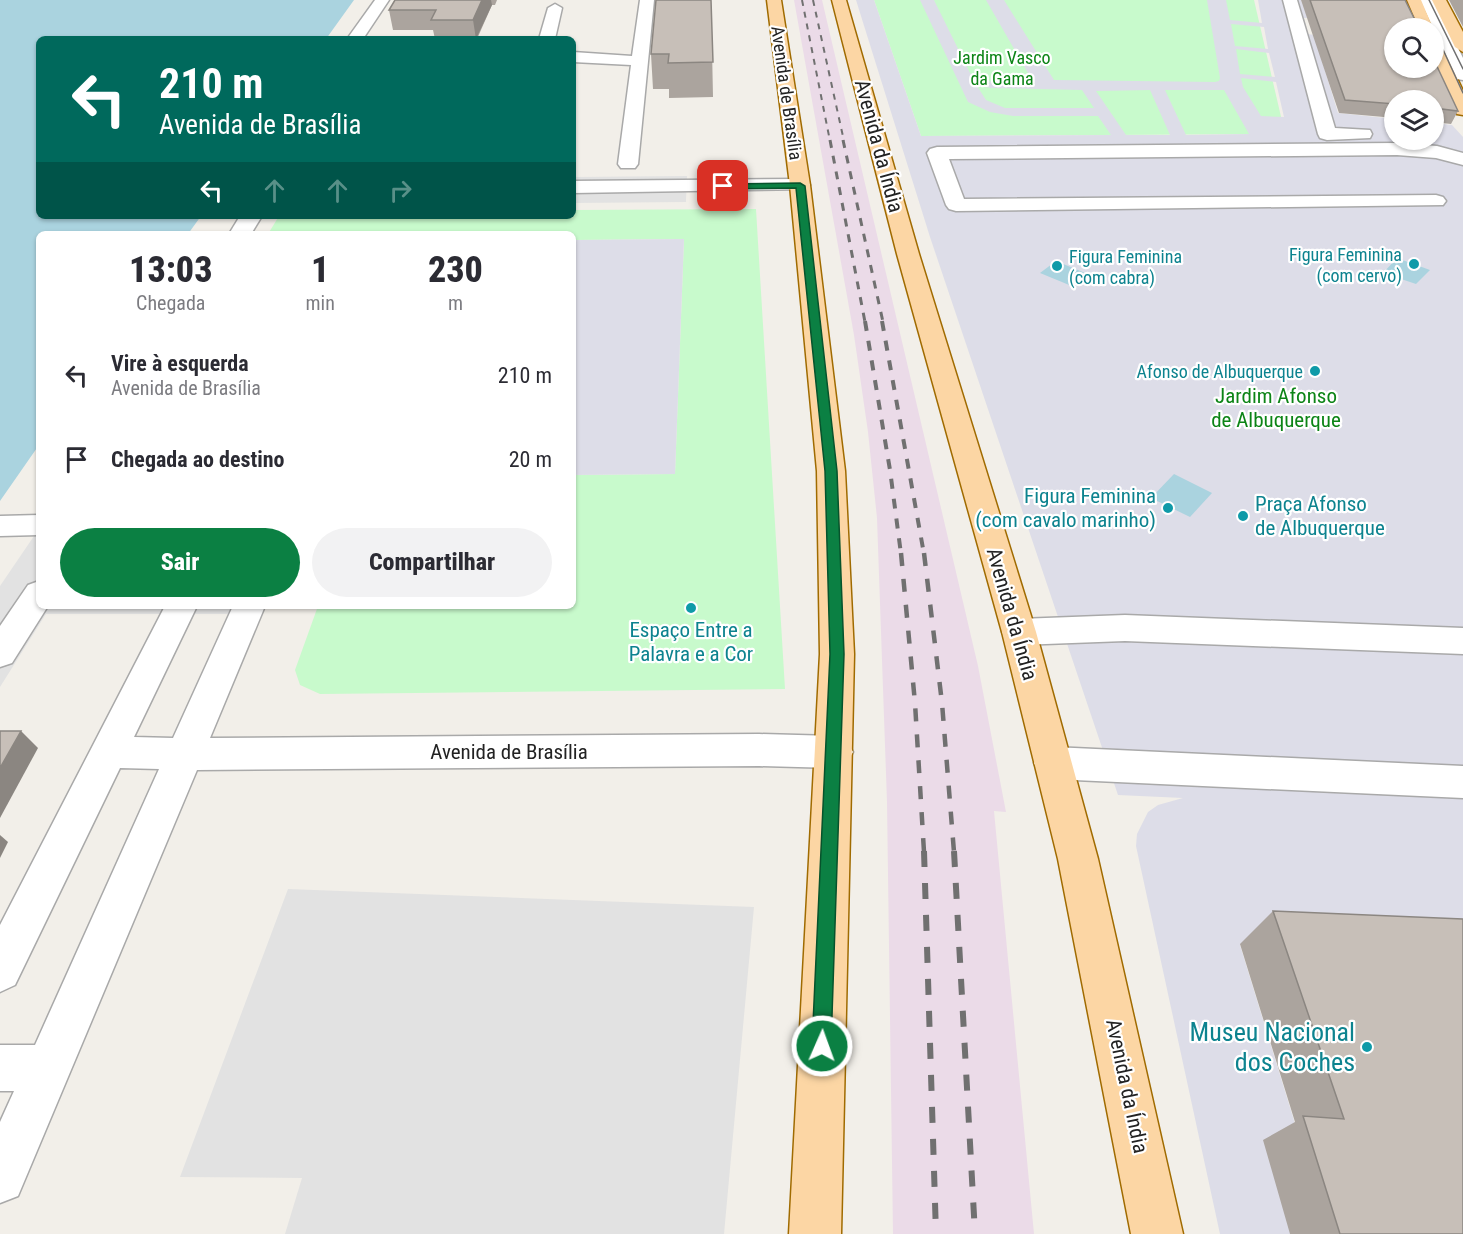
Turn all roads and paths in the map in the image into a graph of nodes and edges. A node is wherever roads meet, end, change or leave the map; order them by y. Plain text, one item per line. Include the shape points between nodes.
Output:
1 (647, 0) edge
2 (774, 0) edge
3 (839, 0) edge
4 (1290, 0) edge
5 (1414, 0) edge
6 (1427, 0) edge
7 (1439, 0) edge
8 (383, 5) edge
9 (555, 8) dead end
10 (1422, 18) edge
11 (357, 36) edge
12 (367, 36) edge
13 (548, 36) edge
14 (1463, 46) edge
15 (576, 57) edge
16 (640, 61) junction
17 (1444, 68) edge
18 (1463, 75) edge
19 (1463, 110) edge
20 (1384, 134) edge
21 (1141, 152) junction
22 (1463, 159) edge
23 (628, 164) dead end
24 (1152, 169) dead end
25 (800, 186) junction
26 (1164, 186) dead end
27 (576, 187) edge
28 (1436, 201) dead end
29 (1175, 203) junction
30 (36, 525) edge
31 (0, 526) edge
32 (36, 598) edge
33 (180, 609) edge
34 (248, 609) edge
35 (1019, 632) junction
36 (1463, 641) edge
37 (0, 654) edge
38 (108, 752) junction
39 (834, 752) junction
40 (184, 754) junction
41 (1053, 763) junction
42 (1463, 782) edge
43 (0, 970) edge
44 (0, 1068) edge
45 (48, 1068) junction
46 (0, 1179) edge
47 (815, 1234) edge
48 (1157, 1234) edge

1 - 16 street
2 - 25 main road, Avenida de Brasília
3 - 35 main road, Avenida da Índia via 908,254
4 - 20 street via 1328,134
5 - 10 main road
6 - 18 street
7 - 14 main road
8 - 11 street
8 - 12 street
9 - 13 street
15 - 16 street
16 - 23 street
17 - 19 main road
21 - 22 street via 1397,149 1437,152
21 - 24 street
21 - 29 street via 937,153 956,205
25 - 27 street, Avenida de Brasília
25 - 39 main road, Avenida de Brasília via 831,471 837,654
26 - 29 street
28 - 29 street
30 - 31 street
32 - 37 street
33 - 38 street
34 - 40 street
35 - 36 street via 1125,628
35 - 41 main road, Avenida da Índia
38 - 40 street, Avenida de Brasília
38 - 43 street
39 - 40 street, Avenida de Brasília
39 - 47 main road, Avenida de Brasília
40 - 45 street
41 - 42 street
41 - 48 main road, Avenida da Índia via 1078,859
44 - 45 street
45 - 46 street

